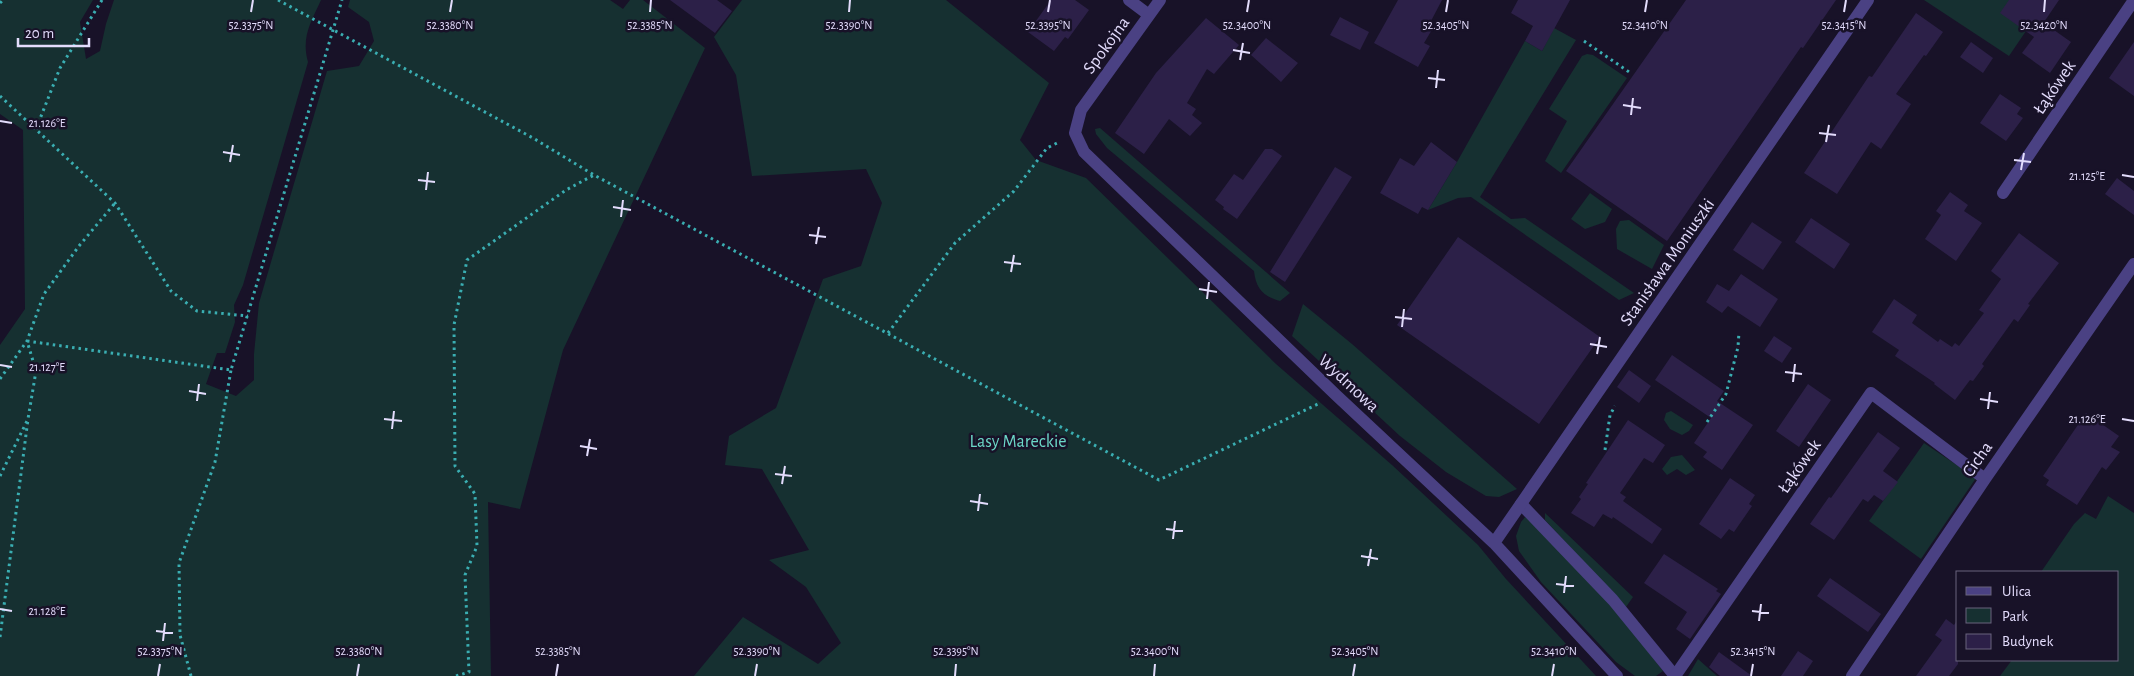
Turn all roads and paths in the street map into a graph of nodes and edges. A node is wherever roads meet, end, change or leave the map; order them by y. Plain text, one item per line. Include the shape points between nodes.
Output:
1 (3, 0) edge
2 (102, 0) edge
3 (278, 0) edge
4 (342, 0) edge
5 (1129, 0) edge
6 (1160, 0) edge
7 (1868, 0) edge
8 (2134, 0) edge
9 (0, 3) edge
10 (1149, 15) junction
11 (334, 31) junction
12 (1584, 41) dead end
13 (1632, 74) dead end
14 (0, 96) edge
15 (36, 129) junction
16 (1076, 133) junction
17 (594, 175) junction
18 (2003, 193) dead end
19 (115, 203) junction
20 (2134, 264) edge
21 (248, 316) junction
22 (1739, 332) dead end
23 (888, 333) junction
24 (27, 341) junction
25 (231, 370) junction
26 (0, 379) edge
27 (1336, 395) junction
28 (1615, 406) dead end
29 (28, 419) junction
30 (1707, 422) dead end
31 (1604, 450) dead end
32 (0, 476) edge
33 (1985, 479) junction
34 (1521, 504) junction
35 (1494, 543) junction
36 (0, 637) edge
37 (191, 676) edge
38 (456, 676) edge
39 (1617, 676) edge
40 (1675, 676) edge
41 (1852, 676) edge

1 - 9 path
2 - 15 path via 60,68
3 - 11 path
4 - 11 path
5 - 10 street
6 - 10 street, Spokojna
7 - 34 street, Stanisława Moniuszki
8 - 18 street, Łąkówek
10 - 16 street, Spokojna via 1081,110
11 - 17 path via 533,138
11 - 21 path
12 - 13 path
14 - 15 path
15 - 19 path
16 - 23 path via 1047,148 1014,191 955,243
16 - 27 street, Wydmowa via 1084,152 1109,178
17 - 23 path
17 - 38 path via 566,190 467,260 454,325 455,466 475,494 477,546 465,575 469,672
19 - 21 path via 171,291 197,311
19 - 24 path via 44,294
20 - 33 street, Cicha
21 - 25 path
22 - 30 path via 1737,354 1726,394
23 - 27 path via 1160,480
24 - 25 path
24 - 26 path
24 - 29 path via 36,371
25 - 37 path via 215,462 179,564 180,635
27 - 35 street, Wydmowa
28 - 31 path via 1610,414
29 - 32 path
29 - 36 path
33 - 40 street, Łąkówek via 1871,393
33 - 41 street, Cicha
34 - 35 street, Stanisława Moniuszki
34 - 40 street via 1613,600
35 - 39 street, Wydmowa

